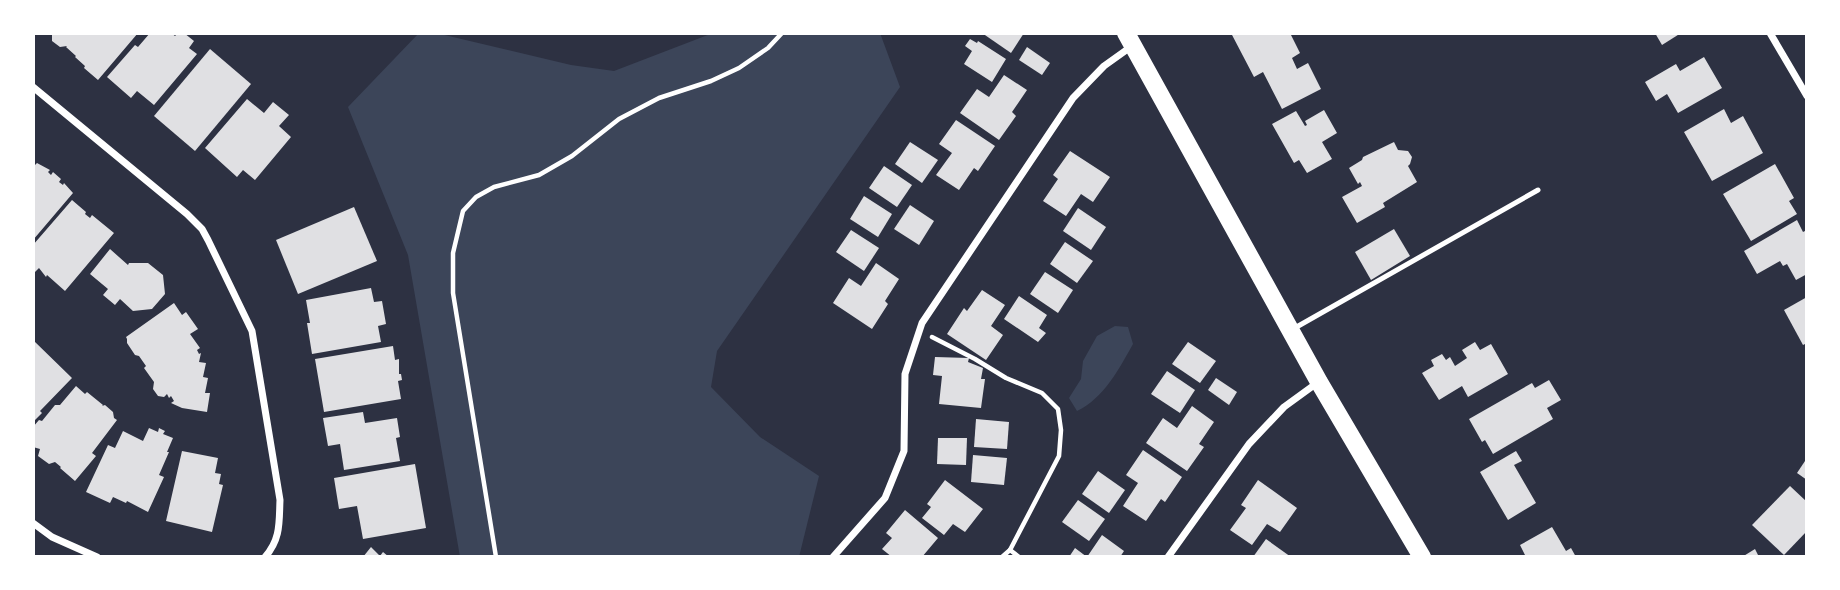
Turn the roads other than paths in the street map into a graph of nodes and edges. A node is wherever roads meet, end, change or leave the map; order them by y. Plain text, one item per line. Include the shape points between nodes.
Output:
1 (1770, 33) edge
2 (1129, 39) edge
3 (33, 87) edge
4 (1807, 96) edge
5 (1538, 190) dead end
6 (1291, 331) junction
7 (1319, 382) junction
8 (33, 523) edge
9 (97, 557) edge
10 (265, 557) edge
11 (833, 557) edge
12 (1168, 557) edge
13 (1422, 557) edge

1 - 4 street
2 - 6 main road
2 - 11 street via 1073,98 929,312 905,373 904,451 885,498
3 - 10 street via 187,214 208,240 252,331 280,500 279,527
5 - 6 lane
6 - 7 main road
7 - 12 street via 1284,407 1249,444
7 - 13 main road
8 - 9 street

